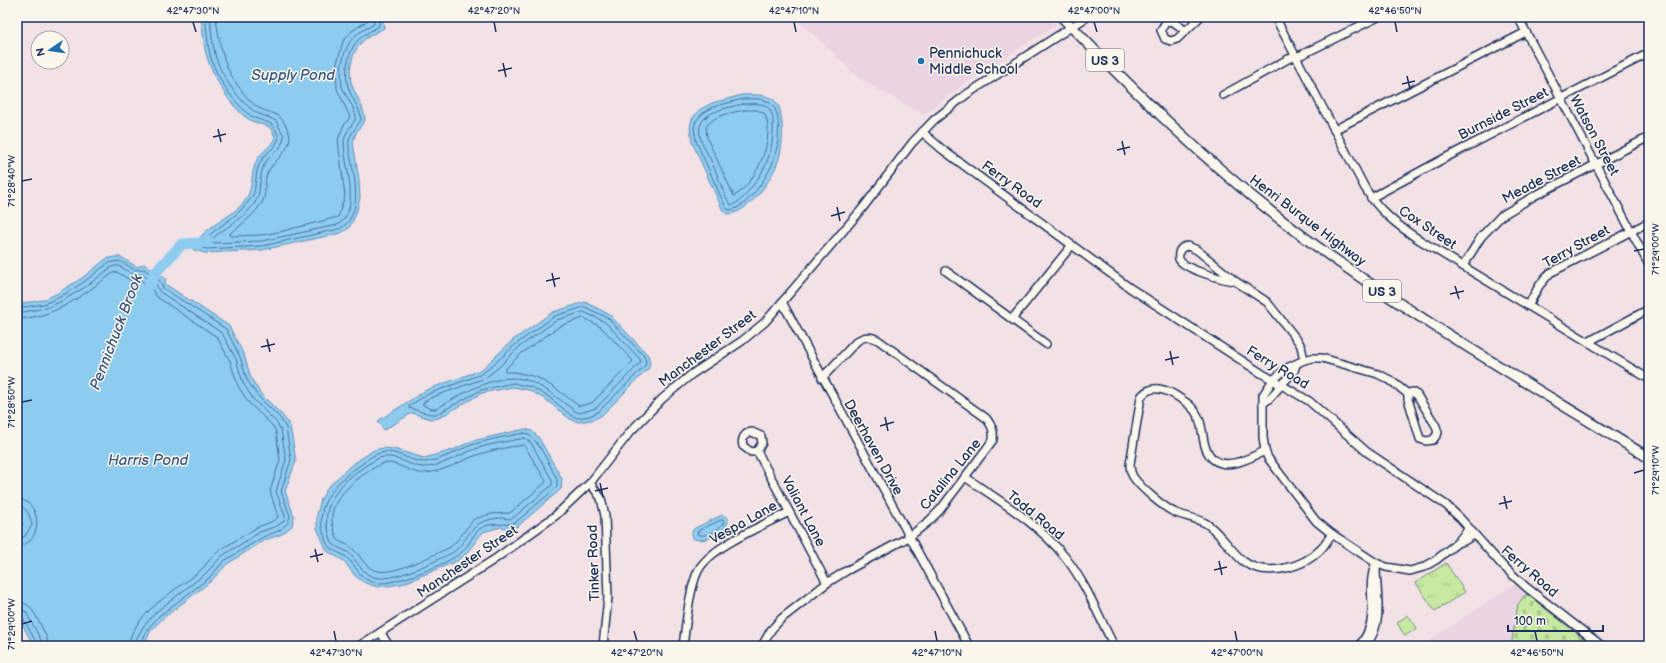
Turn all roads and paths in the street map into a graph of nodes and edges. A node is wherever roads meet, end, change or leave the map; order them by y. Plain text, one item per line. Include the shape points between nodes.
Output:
1 (1062, 17) edge
2 (1087, 17) edge
3 (1200, 17) edge
4 (1275, 17) edge
5 (1378, 17) edge
6 (1518, 17) edge
7 (1072, 28) junction
8 (1186, 30) dead end
9 (1526, 32) junction
10 (1649, 53) edge
11 (1295, 57) junction
12 (1223, 95) dead end
13 (1561, 98) junction
14 (1334, 130) junction
15 (922, 132) junction
16 (1649, 137) edge
17 (1596, 164) junction
18 (1371, 198) junction
19 (1649, 222) edge
20 (1631, 232) junction
21 (1072, 245) junction
22 (1649, 265) edge
23 (1463, 266) junction
24 (946, 271) dead end
25 (1235, 281) junction
26 (782, 302) junction
27 (1528, 306) junction
28 (1649, 308) edge
29 (1012, 319) junction
30 (1588, 342) junction
31 (1046, 344) dead end
32 (1304, 360) junction
33 (1296, 365) junction
34 (822, 378) junction
35 (1649, 379) edge
36 (1273, 380) junction
37 (1282, 385) junction
38 (1408, 394) junction
39 (1263, 403) junction
40 (757, 451) dead end
41 (1265, 451) junction
42 (1649, 458) edge
43 (965, 477) junction
44 (590, 483) junction
45 (789, 512) junction
46 (1469, 528) junction
47 (1332, 534) junction
48 (1474, 535) junction
49 (909, 537) junction
50 (1457, 543) junction
51 (1376, 562) junction
52 (827, 583) junction
53 (381, 632) junction
54 (359, 646) edge
55 (389, 646) edge
56 (603, 646) edge
57 (683, 646) edge
58 (762, 646) edge
59 (969, 646) edge
60 (1114, 646) edge
61 (1359, 646) edge
62 (1366, 646) edge
63 (1602, 646) edge

1 - 7 main road, Henri Burque Highway / US 3
2 - 7 street, Manchester Street
3 - 8 street
4 - 11 street, Cox Street
5 - 11 street
6 - 9 street, Watson Street
7 - 15 street, Manchester Street via 967,94
7 - 42 main road, Henri Burque Highway / US 3 via 1203,154 1289,225 1400,303
9 - 13 street, Watson Street
9 - 14 street
10 - 13 street, Burnside Street
11 - 12 street
11 - 14 street, Cox Street
13 - 17 street, Watson Street
13 - 18 street, Burnside Street
14 - 18 street, Cox Street
15 - 21 street, Ferry Road
15 - 26 street, Manchester Street via 862,209
16 - 17 street, Meade Street
17 - 20 street, Watson Street
17 - 23 street, Meade Street via 1501,216 1480,237
18 - 23 street, Cox Street via 1399,226
19 - 20 street, Terry Street
20 - 22 street, Watson Street
20 - 27 street, Terry Street via 1550,274 1539,286
21 - 29 street
21 - 36 street, Ferry Road via 1130,288
23 - 27 street, Cox Street
24 - 29 street
25 - 25 street via 1191,246 1179,251 1179,259 1184,265 1225,280
25 - 32 street via 1270,305 1298,341
26 - 34 street, Deerhaven Drive
26 - 44 street, Manchester Street via 751,334 692,374 662,399 634,428
27 - 30 street, Cox Street
28 - 30 street
29 - 31 street
30 - 35 street, Cox Street
32 - 33 street
32 - 38 street via 1322,358 1378,374
33 - 36 street via 1287,368
33 - 37 street
34 - 43 street, Catalina Lane via 857,341 864,337 878,340 991,424 993,440
34 - 49 street, Deerhaven Drive
36 - 37 street, Ferry Road
36 - 39 street via 1263,395
37 - 39 street
37 - 46 street, Ferry Road via 1309,401 1367,452 1446,505
38 - 38 street via 1418,435 1423,441 1433,440 1438,433 1436,426 1418,395 1412,392
39 - 41 street
40 - 45 street, Valiant Lane
41 - 47 street via 1303,506
41 - 47 street via 1232,463 1214,459 1205,443 1200,419 1193,407 1166,391 1152,389 1141,397 1130,471 1164,506 1206,524 1235,554 1252,566 1273,570 1303,562 1322,548
43 - 49 street, Catalina Lane via 940,510
43 - 60 street, Todd Road via 1016,513 1056,547 1075,571
44 - 53 street, Manchester Street via 555,516 531,534
44 - 56 street, Tinker Road via 601,498 604,516 608,598
45 - 52 street, Valiant Lane
45 - 57 street, Vespa Lane via 718,550 702,565 693,586
46 - 48 street, Ferry Road
46 - 50 street
47 - 51 street
48 - 50 street
48 - 63 street, Ferry Road via 1526,587
49 - 52 street, Catalina Lane
49 - 59 street, Deerhaven Drive
50 - 51 street via 1436,560 1417,569 1395,570
51 - 61 street via 1370,580 1372,619
51 - 62 street via 1379,616
52 - 58 street, Catalina Lane via 781,619
53 - 54 street, Manchester Street
53 - 55 street

